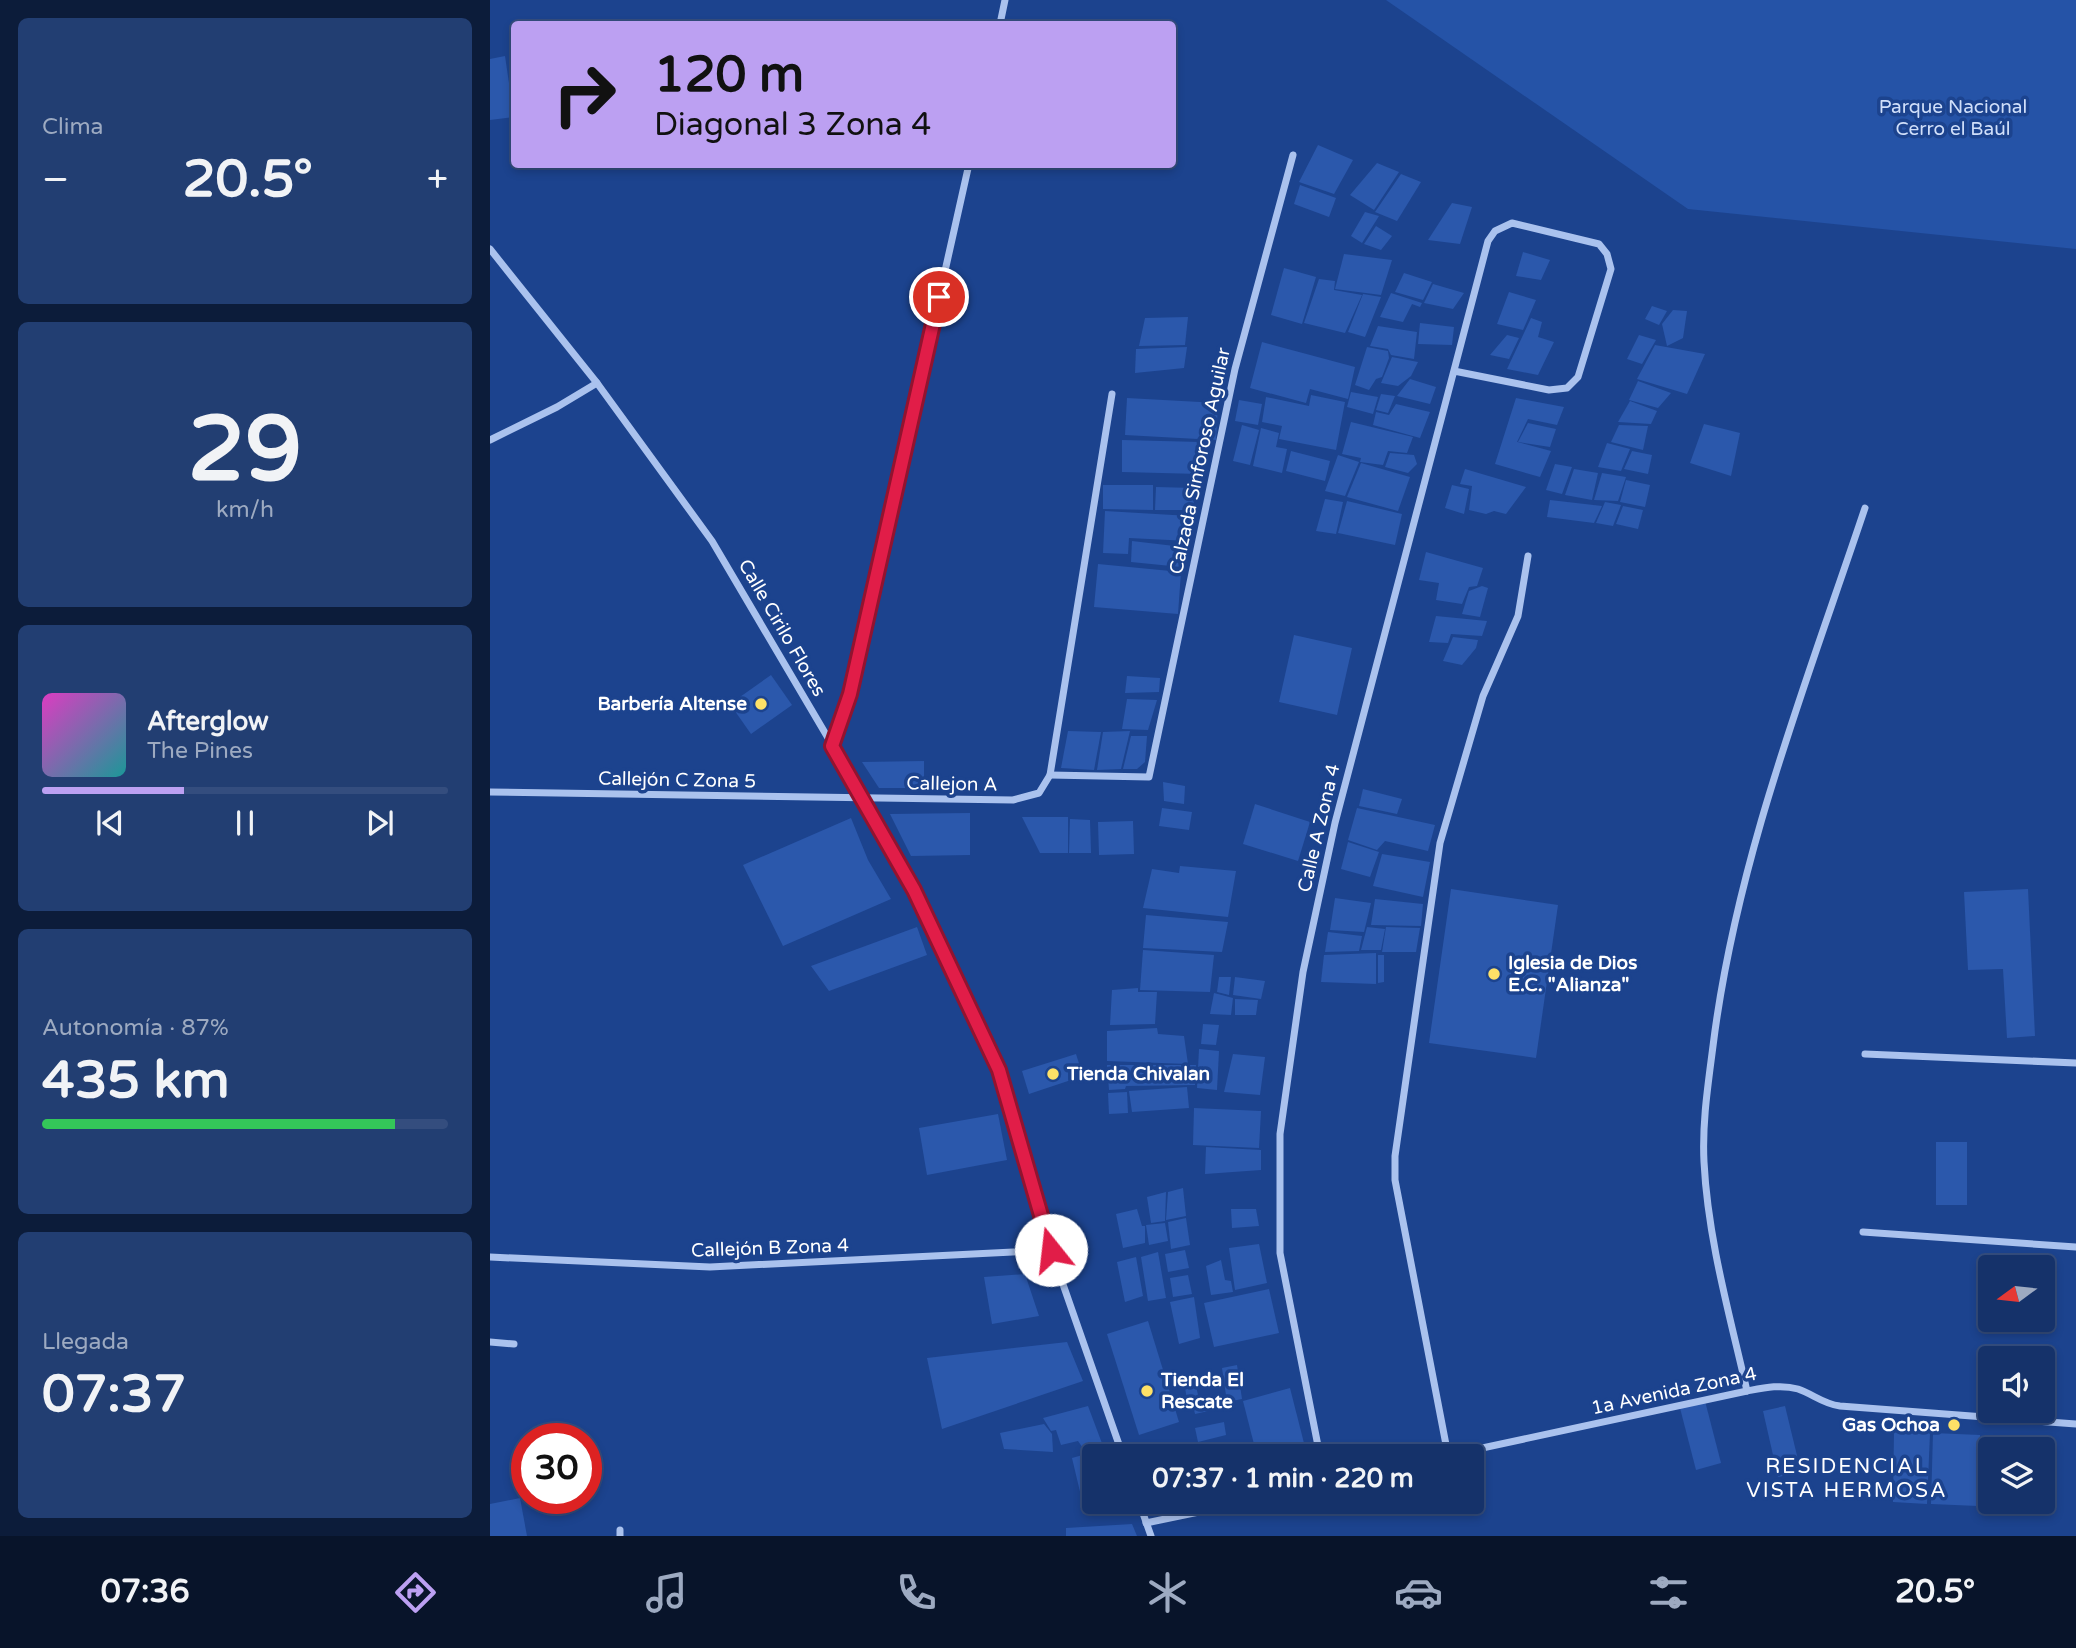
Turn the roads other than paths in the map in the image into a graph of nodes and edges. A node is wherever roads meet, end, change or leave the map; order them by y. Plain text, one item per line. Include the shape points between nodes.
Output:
1 (1005, 0) edge
2 (1001, 21) edge
3 (1293, 155) dead end
4 (968, 168) edge
5 (490, 248) edge
6 (1454, 371) junction
7 (597, 383) junction
8 (1112, 394) dead end
9 (490, 440) edge
10 (1865, 508) dead end
11 (1528, 556) dead end
12 (832, 746) junction
13 (1049, 775) junction
14 (490, 792) edge
15 (864, 799) junction
16 (1865, 1054) dead end
17 (2076, 1063) edge
18 (1863, 1232) dead end
19 (2076, 1247) edge
20 (1051, 1250) junction
21 (490, 1257) edge
22 (490, 1342) edge
23 (514, 1344) dead end
24 (1747, 1391) junction
25 (2076, 1424) edge
26 (1119, 1444) edge
27 (1318, 1444) edge
28 (1444, 1444) edge
29 (1484, 1448) edge
30 (1143, 1514) edge
31 (1189, 1514) edge
32 (1146, 1523) junction
33 (1151, 1536) edge

1 - 2 street
3 - 13 street, Calzada Sinforoso Aguilar via 1235,369 1149,777
4 - 12 street via 850,694
5 - 7 street, Calle Cirilo Flores
6 - 6 street, Calle A Zona 4 via 1488,241 1504,225 1522,223 1599,244 1608,254 1611,269 1578,377 1567,388 1549,390
6 - 27 street, Calle A Zona 4 via 1335,823 1303,972 1280,1134 1280,1252
7 - 9 street
7 - 12 street, Calle Cirilo Flores via 712,541
8 - 13 street
10 - 24 street via 1755,843 1716,1023 1704,1162 1709,1217
11 - 28 street via 1518,615 1483,695 1440,843 1395,1156 1399,1202
12 - 15 street, Calle Cirilo Flores
13 - 15 street, Callejon A via 1039,793 1013,800
14 - 15 street, Callejón C Zona 5
15 - 20 street, Calle Cirilo Flores via 914,890 999,1070
16 - 17 street
18 - 19 street
20 - 21 street, Callejón B Zona 4 via 709,1267
20 - 26 street, Calle Cirilo Flores
22 - 23 street
24 - 25 street, 1a Avenida Zona 4 via 1782,1386 1799,1389 1827,1405
24 - 29 street, 1a Avenida Zona 4
30 - 32 street
31 - 32 street
32 - 33 street

